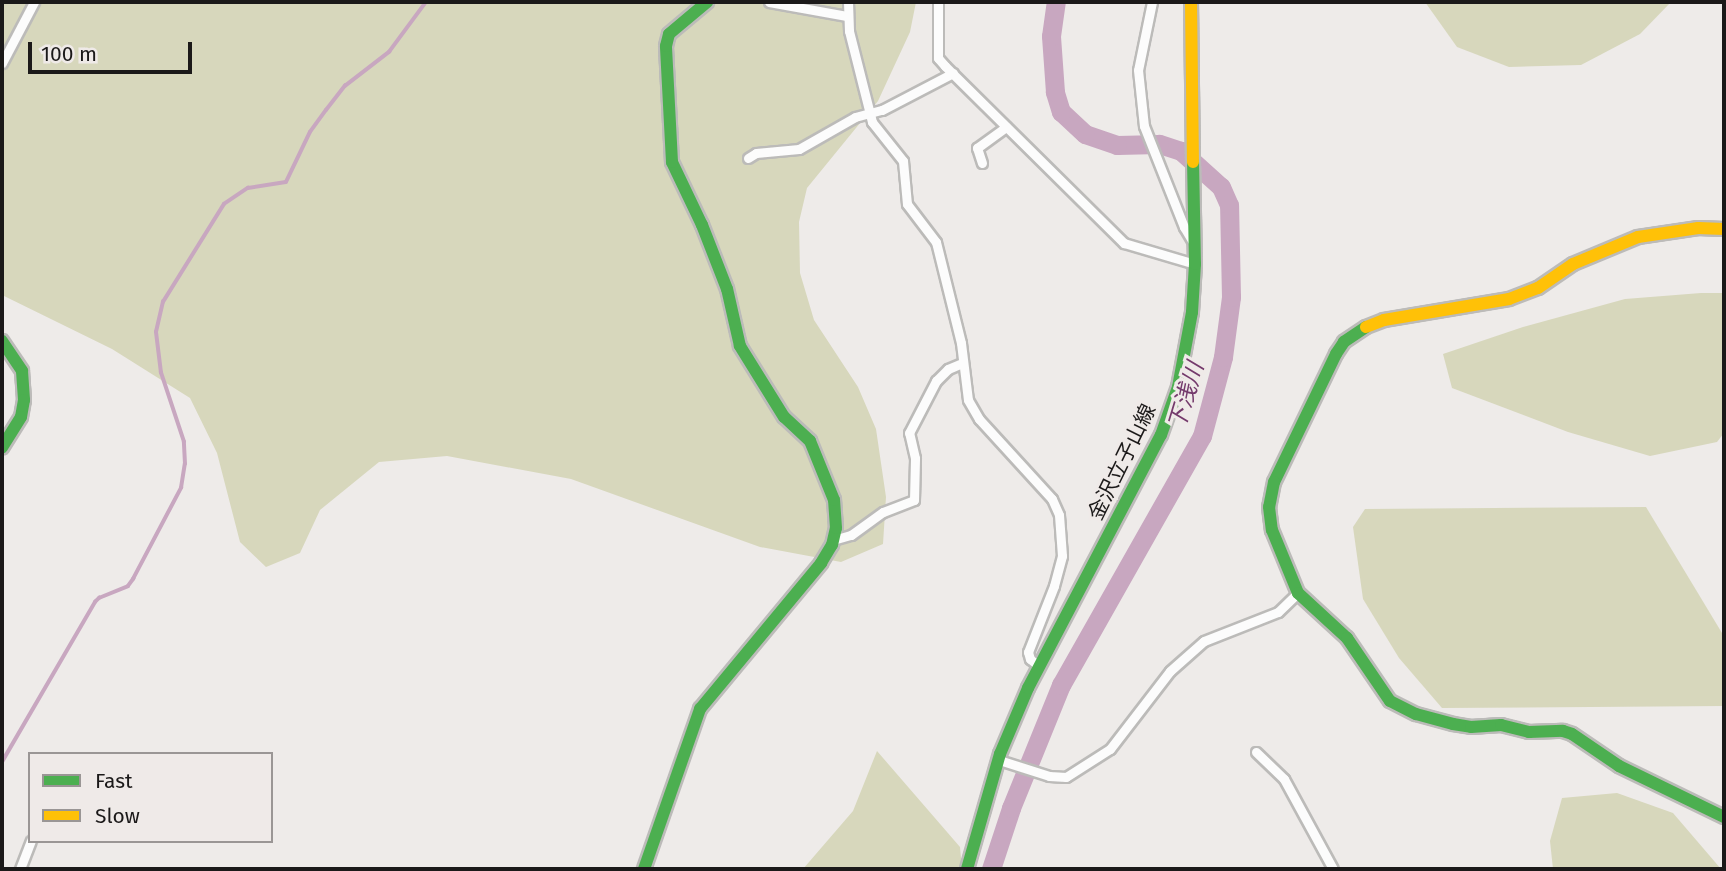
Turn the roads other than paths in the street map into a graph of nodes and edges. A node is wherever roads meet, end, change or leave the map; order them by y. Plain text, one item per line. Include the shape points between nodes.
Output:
1 (34, 2) edge
2 (707, 2) edge
3 (769, 2) edge
4 (848, 2) edge
5 (937, 2) edge
6 (1152, 2) edge
7 (1191, 2) edge
8 (848, 16) junction
9 (2, 63) edge
10 (953, 74) junction
11 (870, 113) junction
12 (1006, 127) junction
13 (748, 158) dead end
14 (982, 163) dead end
15 (1724, 229) edge
16 (1194, 244) junction
17 (1195, 264) junction
18 (2, 341) edge
19 (962, 363) junction
20 (2, 448) edge
21 (833, 540) junction
22 (1298, 593) junction
23 (1039, 666) junction
24 (1256, 752) dead end
25 (999, 760) junction
26 (1724, 817) edge
27 (30, 843) edge
28 (20, 869) edge
29 (644, 869) edge
30 (967, 869) edge
31 (1334, 869) edge

1 - 9 street
2 - 21 street via 669,34 666,46 672,162 727,289 740,346 784,417 810,441 825,472 834,500
3 - 8 street
4 - 8 street
5 - 10 street via 938,58
6 - 16 street via 1138,70 1150,143
7 - 16 street, 金沢立子山線
8 - 11 street
10 - 11 street
10 - 12 street
11 - 13 street via 799,149 756,153
11 - 19 street via 902,161 907,204 936,242
12 - 14 street via 977,148
12 - 17 street via 1125,243
15 - 22 street via 1638,237 1583,259 1538,288 1509,299 1372,323 1344,342 1270,496 1272,530
16 - 17 street, 金沢立子山線
17 - 23 street, 金沢立子山線 via 1192,312 1178,387 1161,435
18 - 20 street via 22,370 24,400 21,417
19 - 21 street via 936,381 909,433 915,458 914,500
19 - 23 street via 968,400 978,419 1052,499 1059,515 1062,556 1028,652
21 - 29 street via 807,582 700,709
22 - 25 street via 1278,612 1204,641 1170,671 1110,749 1066,777
22 - 26 street via 1339,629 1384,696 1404,709 1471,727 1501,725 1572,734 1619,766
23 - 25 street, 金沢立子山線
24 - 31 street via 1284,779
25 - 30 street, 金沢立子山線
27 - 28 street

